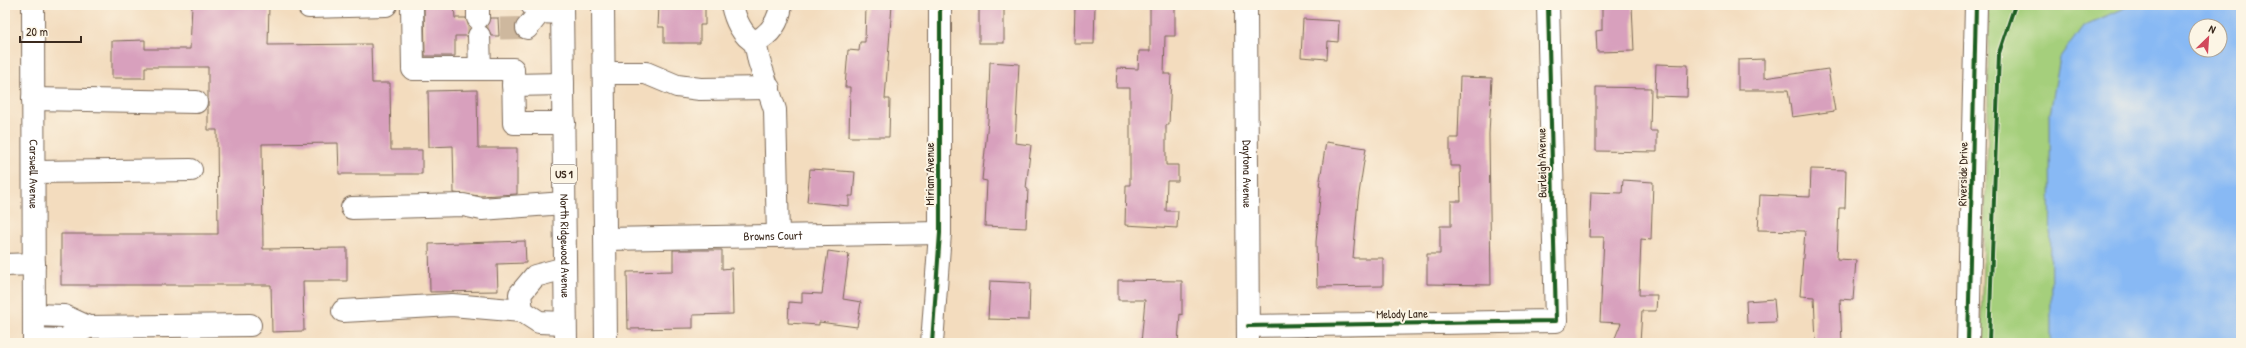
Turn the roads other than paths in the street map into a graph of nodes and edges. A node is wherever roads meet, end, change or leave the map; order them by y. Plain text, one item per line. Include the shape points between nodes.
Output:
1 (33, 5) edge
2 (309, 5) edge
3 (386, 5) edge
4 (412, 5) edge
5 (603, 5) edge
6 (732, 5) edge
7 (781, 5) edge
8 (940, 5) edge
9 (1246, 5) edge
10 (1548, 5) edge
11 (1976, 5) edge
12 (562, 9) edge
13 (533, 15) tunnel mouth
14 (478, 20) edge
15 (756, 42) junction
16 (480, 69) junction
17 (604, 73) junction
18 (563, 84) junction
19 (513, 85) junction
20 (769, 88) junction
21 (33, 99) junction
22 (196, 102) dead end
23 (564, 123) junction
24 (191, 170) dead end
25 (34, 172) junction
26 (564, 203) junction
27 (352, 208) dead end
28 (940, 233) junction
29 (778, 236) junction
30 (606, 239) junction
31 (34, 264) junction
32 (5, 265) edge
33 (565, 268) junction
34 (522, 310) junction
35 (343, 311) dead end
36 (34, 316) junction
37 (1556, 321) joint
38 (250, 325) dead end
39 (88, 327) junction
40 (566, 333) edge
41 (1248, 335) edge
42 (34, 341) edge
43 (606, 343) edge
44 (932, 343) edge
45 (1968, 343) edge

1 - 21 street, Carswell Avenue
2 - 3 street
4 - 16 street via 413,69
5 - 17 street
6 - 15 street via 743,32 750,40
7 - 15 street via 776,24
8 - 28 street, Miriam Avenue
9 - 41 street, Daytona Avenue
10 - 37 street, Burleigh Avenue
11 - 45 street, Riverside Drive
12 - 13 street
12 - 18 street, North Ridgewood Avenue / US 1
14 - 16 street
15 - 20 street via 758,61
16 - 19 street via 513,69
17 - 20 street via 646,73 677,86 700,89
17 - 30 street
18 - 19 street
18 - 23 street, North Ridgewood Avenue / US 1
19 - 23 street via 514,123
20 - 29 street via 775,110
21 - 22 street
21 - 25 street, Carswell Avenue
23 - 26 street, North Ridgewood Avenue / US 1
24 - 25 street
25 - 31 street, Carswell Avenue
26 - 27 street via 482,209 463,205
26 - 33 street, North Ridgewood Avenue / US 1
28 - 29 street, Browns Court
28 - 44 street, Miriam Avenue
29 - 30 street, Browns Court
30 - 43 street
31 - 32 street
31 - 36 street, Carswell Avenue
33 - 34 street via 536,276 520,294
33 - 40 street, North Ridgewood Avenue / US 1
34 - 35 street via 452,305
34 - 40 street via 539,322
36 - 39 street via 64,316
36 - 42 street, Carswell Avenue
37 - 41 street, Melody Lane
38 - 39 street
39 - 42 street via 64,340

